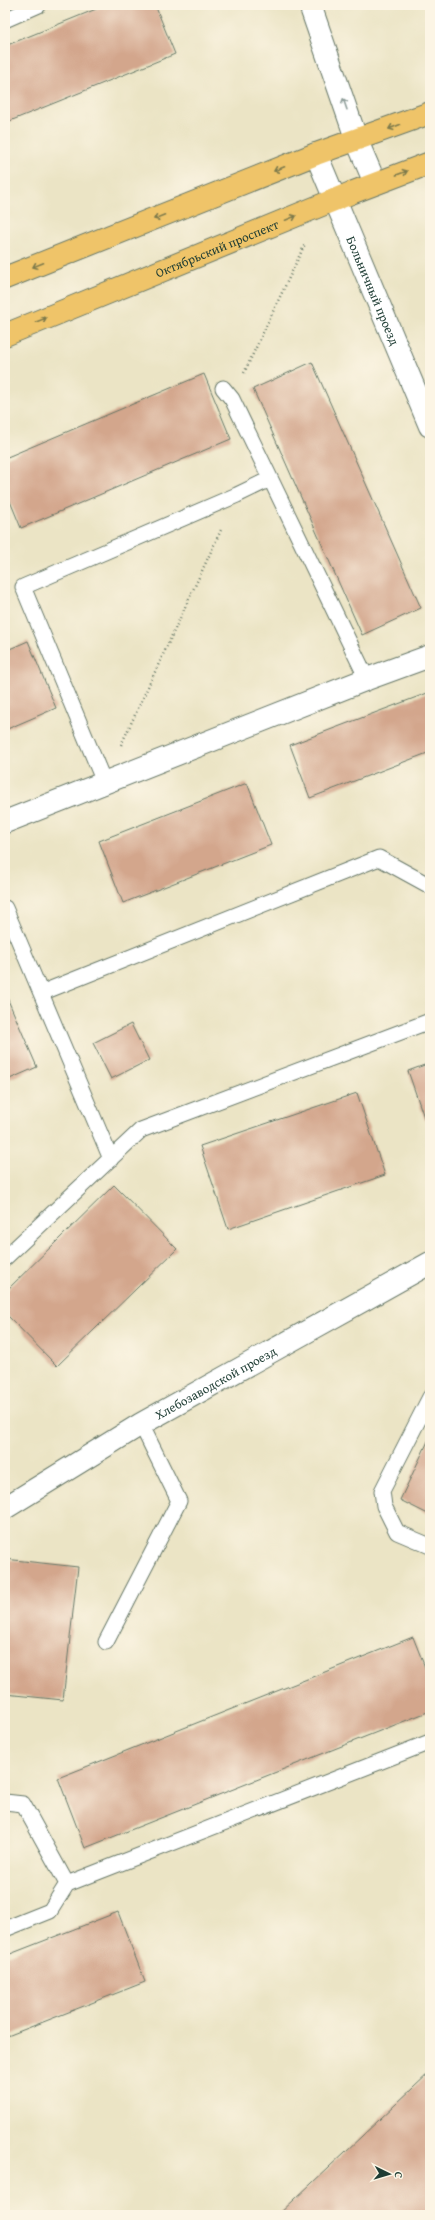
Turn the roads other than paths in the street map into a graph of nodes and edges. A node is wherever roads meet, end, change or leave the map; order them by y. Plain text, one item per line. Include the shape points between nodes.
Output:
1 (39, 5) edge
2 (310, 5) edge
3 (5, 20) edge
4 (430, 113) edge
5 (357, 141) junction
6 (316, 154) junction
7 (430, 163) edge
8 (375, 183) junction
9 (334, 200) junction
10 (5, 278) edge
11 (5, 335) edge
12 (228, 394) road end
13 (430, 426) edge
14 (270, 479) junction
15 (430, 656) edge
16 (367, 679) junction
17 (104, 782) junction
18 (5, 822) edge
19 (430, 886) edge
20 (5, 908) edge
21 (41, 993) junction
22 (430, 1020) edge
23 (110, 1159) junction
24 (5, 1258) edge
25 (430, 1263) edge
26 (430, 1397) edge
27 (141, 1424) junction
28 (5, 1508) edge
29 (430, 1546) edge
30 (106, 1642) dead end
31 (430, 1742) edge
32 (5, 1802) edge
33 (67, 1884) junction
34 (5, 1929) edge

1 - 3 lane
5 -> 2 street
4 -> 5 main road
5 - 6 main road
5 - 8 street
6 - 9 street, Больничный проезд
6 -> 10 main road
8 -> 7 main road, Октябрьский проспект
8 - 9 main road, Октябрьский проспект
11 -> 9 main road, Октябрьский проспект
9 - 13 street, Больничный проезд
12 - 14 lane
14 - 16 lane
14 - 17 lane via 23,587
15 - 16 street
16 - 17 street
17 - 18 street
19 - 21 lane via 379,858
20 - 21 lane
21 - 23 lane
22 - 23 lane via 141,1130
23 - 24 lane
25 - 27 street, Хлебозаводской проезд
26 - 29 lane via 382,1491 384,1506 398,1532
27 - 28 street, Хлебозаводской проезд
27 - 30 lane via 179,1501
31 - 33 lane
32 - 33 lane via 23,1804
33 - 34 lane via 50,1911

